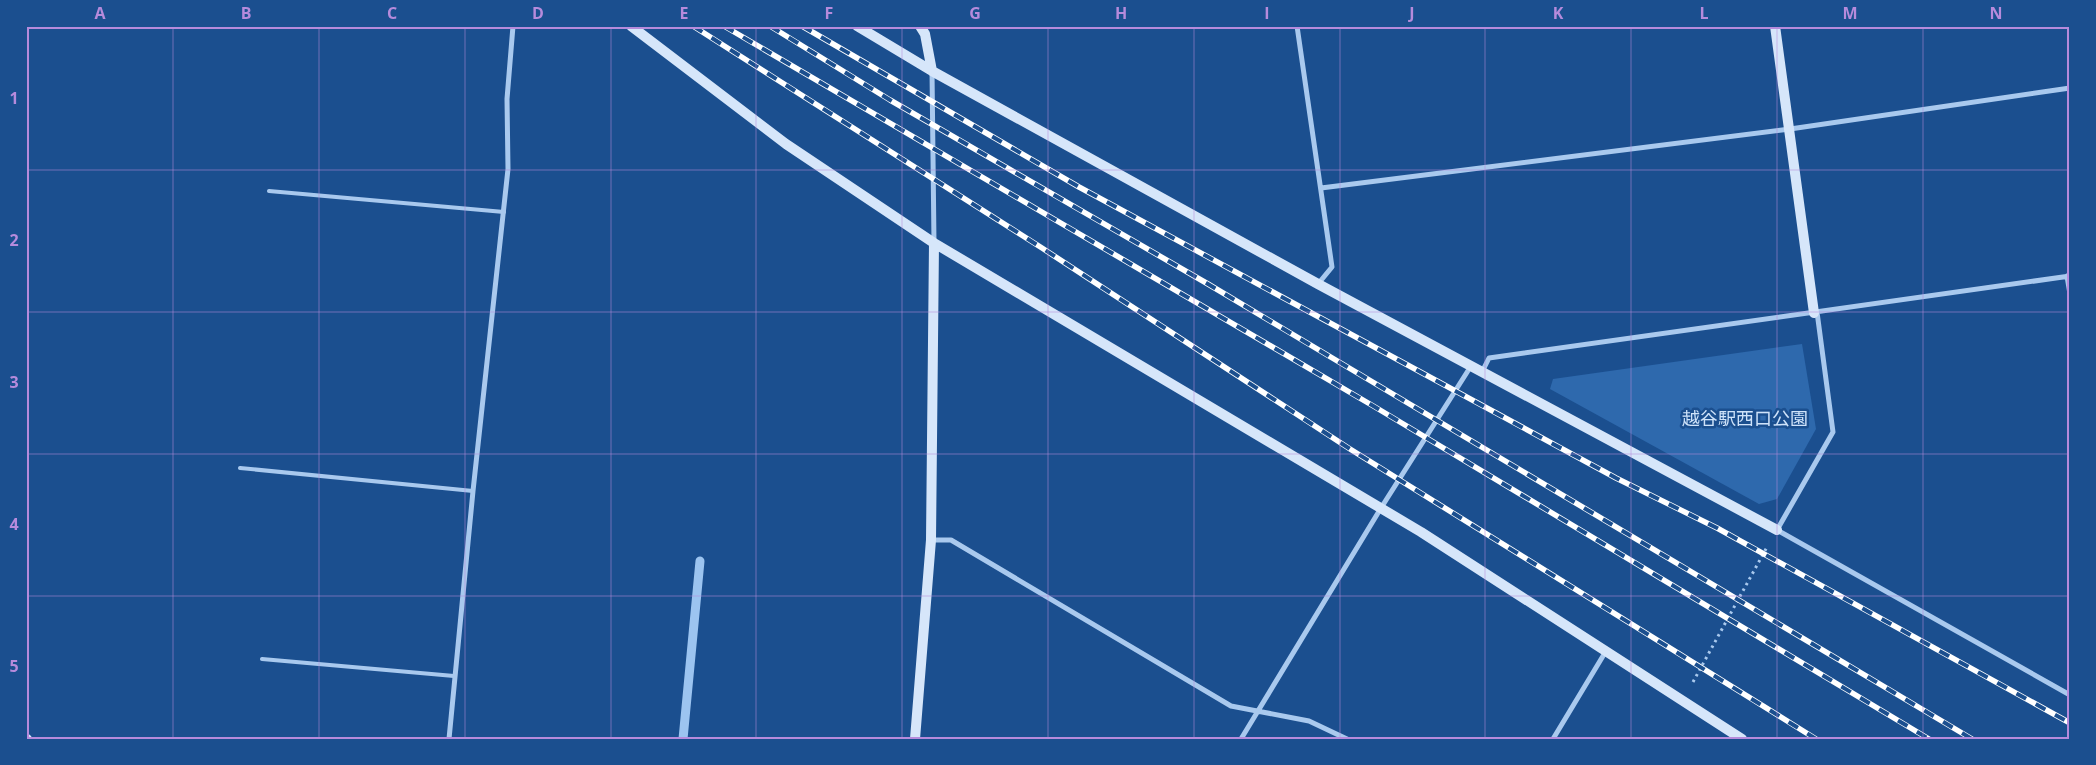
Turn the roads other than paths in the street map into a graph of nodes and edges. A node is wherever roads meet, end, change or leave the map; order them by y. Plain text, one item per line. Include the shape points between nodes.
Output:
1 (513, 26) edge
2 (631, 26) edge
3 (857, 26) edge
4 (920, 26) edge
5 (1297, 26) edge
6 (1775, 26) edge
7 (932, 71) junction
8 (2070, 88) edge
9 (1790, 129) junction
10 (1321, 188) junction
11 (269, 191) dead end
12 (504, 212) junction
13 (934, 243) junction
14 (2068, 276) edge
15 (1318, 284) junction
16 (2070, 294) edge
17 (1816, 313) junction
18 (1471, 366) junction
19 (1482, 372) junction
20 (240, 468) dead end
21 (472, 491) junction
22 (1381, 508) junction
23 (1777, 530) junction
24 (931, 540) junction
25 (1606, 651) junction
26 (262, 659) dead end
27 (454, 676) junction
28 (2070, 695) edge
29 (1257, 711) junction
30 (449, 739) edge
31 (915, 739) edge
32 (1241, 739) edge
33 (1347, 739) edge
34 (1553, 739) edge
35 (1742, 739) edge

1 - 12 street
2 - 13 street via 786,144
3 - 7 street
4 - 7 street via 925,34
5 - 10 street
6 - 9 street
7 - 13 street
7 - 15 street
8 - 9 street
9 - 10 street
9 - 17 street
10 - 15 street via 1332,267
11 - 12 lane
12 - 21 street
13 - 22 street
13 - 24 street
14 - 16 street
14 - 17 street
15 - 18 street
17 - 19 street via 1489,358
17 - 23 street via 1833,432
18 - 19 street
18 - 22 street
19 - 23 street
20 - 21 lane
21 - 27 street
22 - 25 street
22 - 29 street
23 - 28 street
24 - 29 street via 951,540 1231,706
24 - 31 street
25 - 34 street
25 - 35 street
26 - 27 lane
27 - 30 street
29 - 32 street
29 - 33 street via 1309,721

